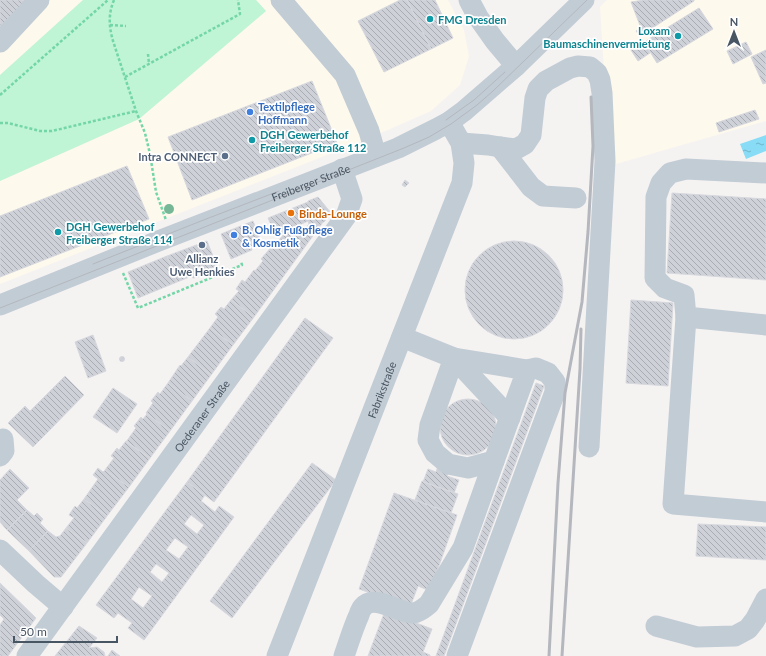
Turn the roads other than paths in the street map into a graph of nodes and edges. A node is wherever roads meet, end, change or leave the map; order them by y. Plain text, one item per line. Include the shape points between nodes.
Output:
1 (27, 0) edge
2 (39, 0) edge
3 (281, 0) edge
4 (469, 0) edge
5 (584, 0) edge
6 (10, 24) edge
7 (0, 42) edge
8 (516, 66) junction
9 (449, 122) junction
10 (461, 143) junction
11 (500, 147) junction
12 (376, 156) junction
13 (342, 169) junction
14 (766, 173) edge
15 (576, 198) dead end
16 (0, 305) edge
17 (686, 317) junction
18 (766, 325) edge
19 (402, 337) junction
20 (454, 358) junction
21 (527, 370) junction
22 (510, 418) junction
23 (589, 447) dead end
24 (494, 461) junction
25 (766, 512) edge
26 (0, 550) edge
27 (766, 599) edge
28 (63, 607) junction
29 (656, 626) dead end
30 (27, 656) edge
31 (277, 656) edge
32 (344, 656) edge
33 (457, 656) edge

1 - 6 street
2 - 6 street
3 - 12 street via 345,75 369,132
4 - 8 street via 495,41
5 - 8 street, Freiberger Straße
6 - 7 street
8 - 9 street, Freiberger Straße
9 - 10 street, Fabrikstraße
9 - 12 street, Freiberger Straße via 418,139
10 - 11 street
10 - 19 street, Fabrikstraße via 464,163 462,183
11 - 15 street via 531,187 543,196
11 - 23 street via 516,149 528,140 531,135 535,98 538,89 546,81 578,66 590,67 597,73 602,93 605,161
12 - 13 street, Freiberger Straße
13 - 16 street, Freiberger Straße
13 - 28 street, Oederaner Straße via 352,199 346,216
14 - 17 street via 686,169 670,173 661,182 656,196 655,278 665,288 684,295
17 - 18 street
17 - 25 street via 673,504
19 - 20 street
19 - 31 street, Fabrikstraße
20 - 21 street
20 - 22 street
20 - 24 street via 430,425 428,440 436,453 448,464 468,468
21 - 22 street
21 - 33 street via 536,368 548,373 555,382 554,392
22 - 24 street
24 - 32 street via 463,548 429,604 413,613 377,602 364,606
26 - 28 street
27 - 29 street via 748,629 735,636 697,637
28 - 30 street, Oederaner Straße

